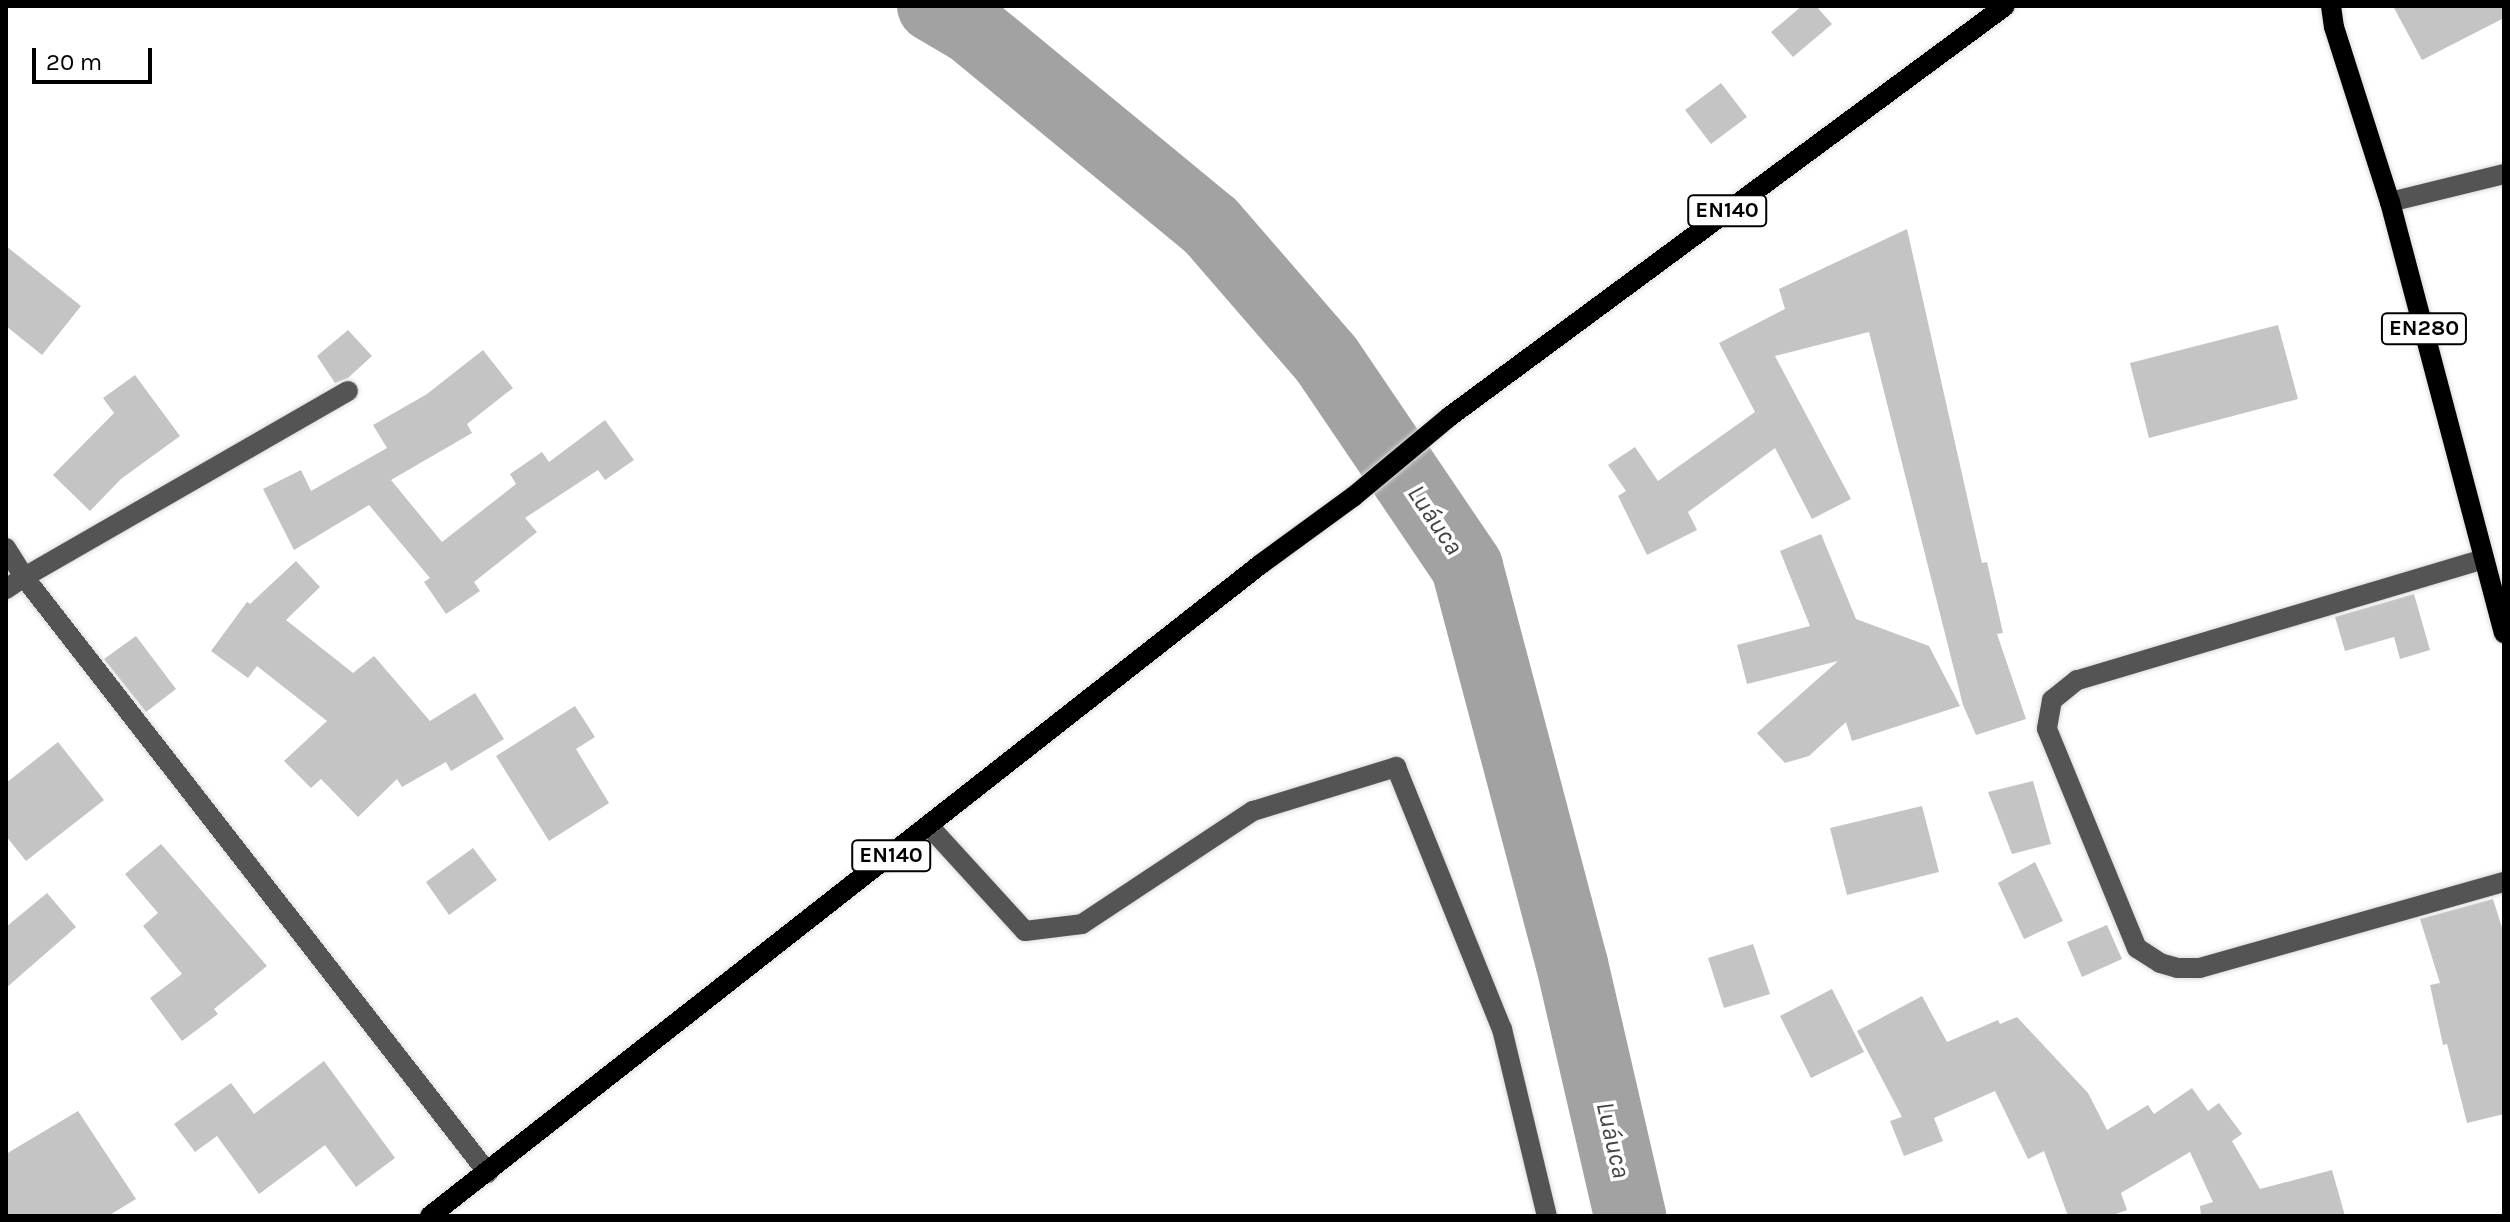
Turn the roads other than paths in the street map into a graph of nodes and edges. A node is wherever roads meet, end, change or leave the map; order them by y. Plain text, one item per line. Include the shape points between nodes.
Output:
1 (2005, 6) edge
2 (2318, 6) edge
3 (2331, 6) edge
4 (2334, 27) junction
5 (2504, 174) edge
6 (2390, 202) junction
7 (348, 391) dead end
8 (6, 548) edge
9 (2484, 559) junction
10 (24, 577) junction
11 (6, 589) edge
12 (2504, 633) edge
13 (929, 826) junction
14 (2504, 882) edge
15 (488, 1173) junction
16 (430, 1216) edge
17 (1547, 1216) edge

1 - 13 main road, EN140 via 1449,417
2 - 4 main road, EN280
3 - 4 main road, EN280
4 - 6 main road, EN280
5 - 6 street
6 - 9 main road, EN280
7 - 10 street
8 - 10 street
9 - 12 main road, EN280
9 - 14 street via 2077,680 2052,700 2047,729 2137,948 2160,963 2200,968
10 - 11 street
10 - 15 street
13 - 15 main road, EN140
13 - 17 street via 1025,931 1082,924 1253,811 1396,767 1502,1029
15 - 16 main road, EN140

